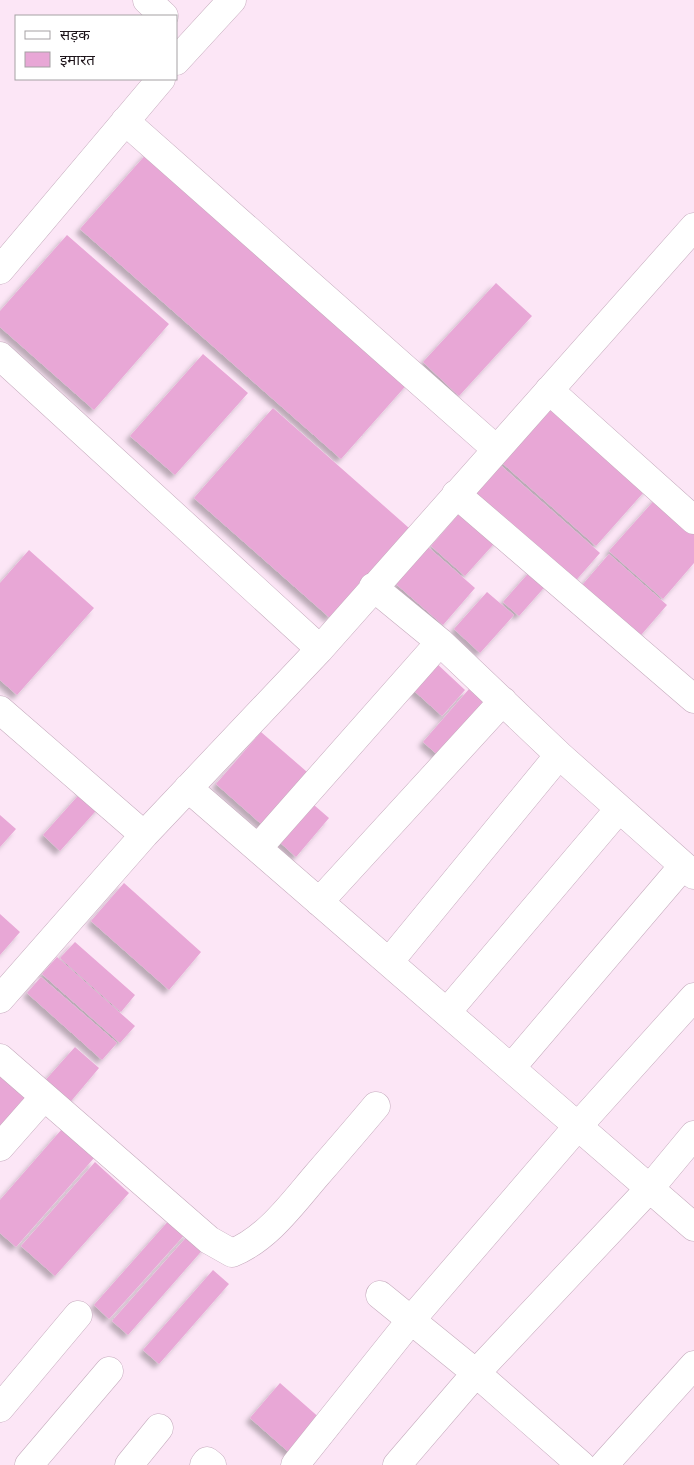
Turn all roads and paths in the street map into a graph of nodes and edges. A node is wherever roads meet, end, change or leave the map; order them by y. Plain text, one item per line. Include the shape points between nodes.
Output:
1 (147, 0) edge
2 (232, 0) edge
3 (163, 15) edge
4 (181, 44) edge
5 (160, 80) edge
6 (125, 120) junction
7 (694, 227) edge
8 (0, 270) edge
9 (0, 356) edge
10 (549, 390) junction
11 (496, 449) junction
12 (456, 494) junction
13 (694, 520) edge
14 (373, 587) junction
15 (440, 642) junction
16 (320, 648) junction
17 (694, 699) edge
18 (503, 700) junction
19 (0, 710) edge
20 (559, 756) junction
21 (188, 788) junction
22 (619, 809) junction
23 (144, 835) junction
24 (258, 848) junction
25 (688, 870) edge
26 (320, 902) junction
27 (389, 962) junction
28 (694, 997) edge
29 (0, 999) edge
30 (447, 1012) junction
31 (0, 1058) edge
32 (511, 1068) junction
33 (44, 1097) junction
34 (376, 1106) dead end
35 (578, 1126) junction
36 (694, 1135) edge
37 (0, 1147) edge
38 (650, 1188) junction
39 (694, 1227) edge
40 (380, 1295) dead end
41 (78, 1315) dead end
42 (411, 1320) junction
43 (694, 1365) edge
44 (108, 1371) dead end
45 (476, 1373) junction
46 (0, 1408) edge
47 (159, 1428) dead end
48 (29, 1465) edge
49 (129, 1465) edge
50 (204, 1465) edge
51 (212, 1465) edge
52 (295, 1465) edge
53 (397, 1465) edge
54 (581, 1465) edge
55 (604, 1465) edge

1 - 3 street
2 - 4 street
5 - 6 street
6 - 8 street
6 - 11 street
7 - 10 street
9 - 16 street
10 - 11 street
10 - 13 street
11 - 12 street
12 - 14 street
12 - 17 street
14 - 15 street
14 - 16 street
15 - 18 street
15 - 24 street
16 - 21 street
18 - 20 street
18 - 26 street
19 - 23 street
20 - 22 street
20 - 27 street
21 - 23 street
21 - 24 street
22 - 25 street
22 - 30 street
23 - 29 street
24 - 26 street
25 - 32 street
26 - 27 street
27 - 30 street
28 - 35 street
30 - 32 street
31 - 33 street
32 - 35 street
33 - 34 street via 209,1240 232,1253 259,1238 284,1214
33 - 37 street
35 - 38 street
35 - 42 street
36 - 38 street
38 - 39 street
38 - 45 street
40 - 42 street
41 - 46 street
42 - 45 street
42 - 52 street
43 - 55 street
44 - 48 street
45 - 53 street
45 - 54 street
47 - 49 street
50 - 51 street via 208,1461

